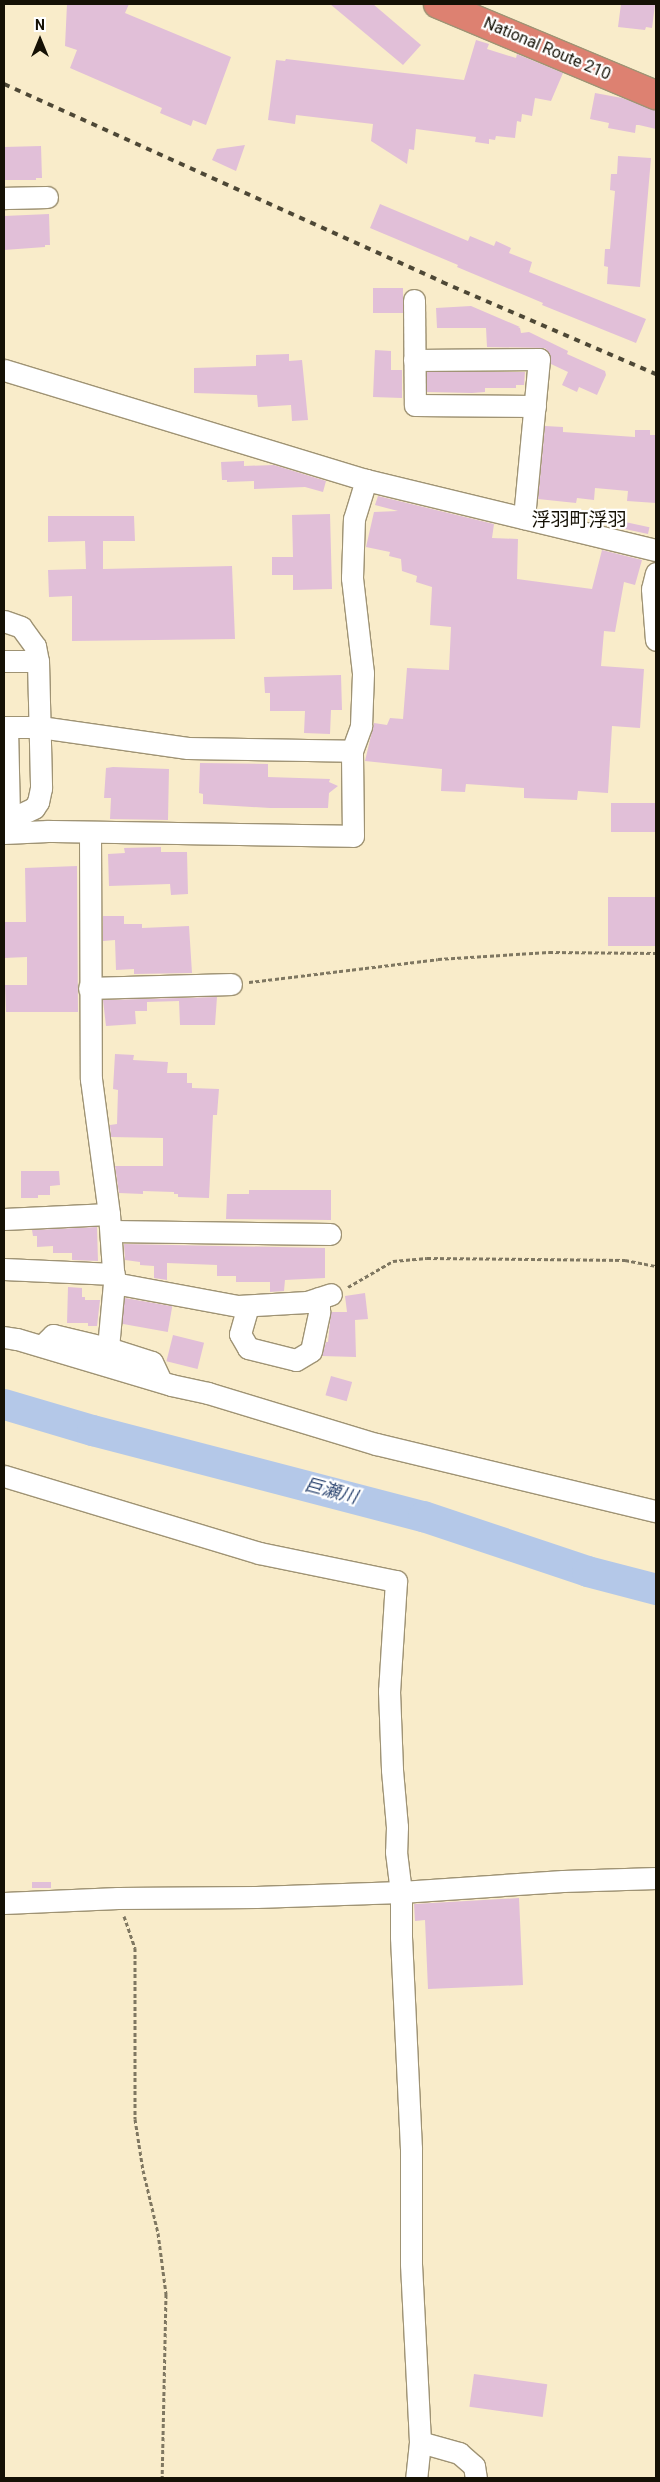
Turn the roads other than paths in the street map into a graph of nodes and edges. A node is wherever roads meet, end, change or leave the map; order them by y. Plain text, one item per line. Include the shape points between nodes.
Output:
1 (438, 4) edge
2 (656, 95) edge
3 (47, 197) dead end
4 (4, 198) edge
5 (414, 300) dead end
6 (414, 360) junction
7 (4, 370) edge
8 (535, 406) junction
9 (366, 480) junction
10 (524, 518) junction
11 (656, 550) edge
12 (656, 573) edge
13 (4, 621) edge
14 (656, 640) edge
15 (4, 661) edge
16 (38, 661) junction
17 (6, 727) edge
18 (40, 727) junction
19 (352, 751) junction
20 (5, 821) edge
21 (90, 832) junction
22 (231, 984) road end
23 (89, 988) junction
24 (4, 1219) edge
25 (110, 1222) junction
26 (330, 1234) dead end
27 (4, 1269) edge
28 (114, 1279) junction
29 (248, 1306) junction
30 (4, 1337) edge
31 (42, 1346) junction
32 (108, 1348) junction
33 (161, 1381) junction
34 (4, 1476) edge
35 (656, 1511) edge
36 (656, 1878) edge
37 (400, 1892) junction
38 (4, 1903) edge
39 (420, 2442) junction
40 (416, 2478) edge
41 (476, 2478) edge

1 - 2 highway, National Route 210
3 - 4 street
5 - 6 street
6 - 8 street via 415,405
6 - 8 street via 539,359
7 - 9 street
8 - 10 street
9 - 10 street
9 - 19 street via 354,519 352,578 363,673 361,726
10 - 11 street
12 - 14 street via 652,589
13 - 16 street via 29,635
15 - 16 street
16 - 18 street
17 - 18 street
17 - 20 street via 16,774
18 - 19 street via 188,748
18 - 20 street via 41,788 38,802 34,808
19 - 21 street via 353,836
20 - 21 street
21 - 23 street
22 - 23 street
23 - 25 street via 91,1079
24 - 25 street
25 - 26 street
25 - 28 street
27 - 28 street
28 - 29 street
28 - 32 street
29 - 29 street via 307,1302 325,1296 311,1351 296,1360 248,1348 240,1334
30 - 31 street
31 - 32 street via 53,1335
31 - 33 street
32 - 33 street via 152,1362
33 - 35 street via 376,1444
34 - 37 street via 260,1553 396,1580 389,1691
36 - 37 street
37 - 38 street
37 - 39 street
39 - 40 street
39 - 41 street via 459,2453 474,2466

